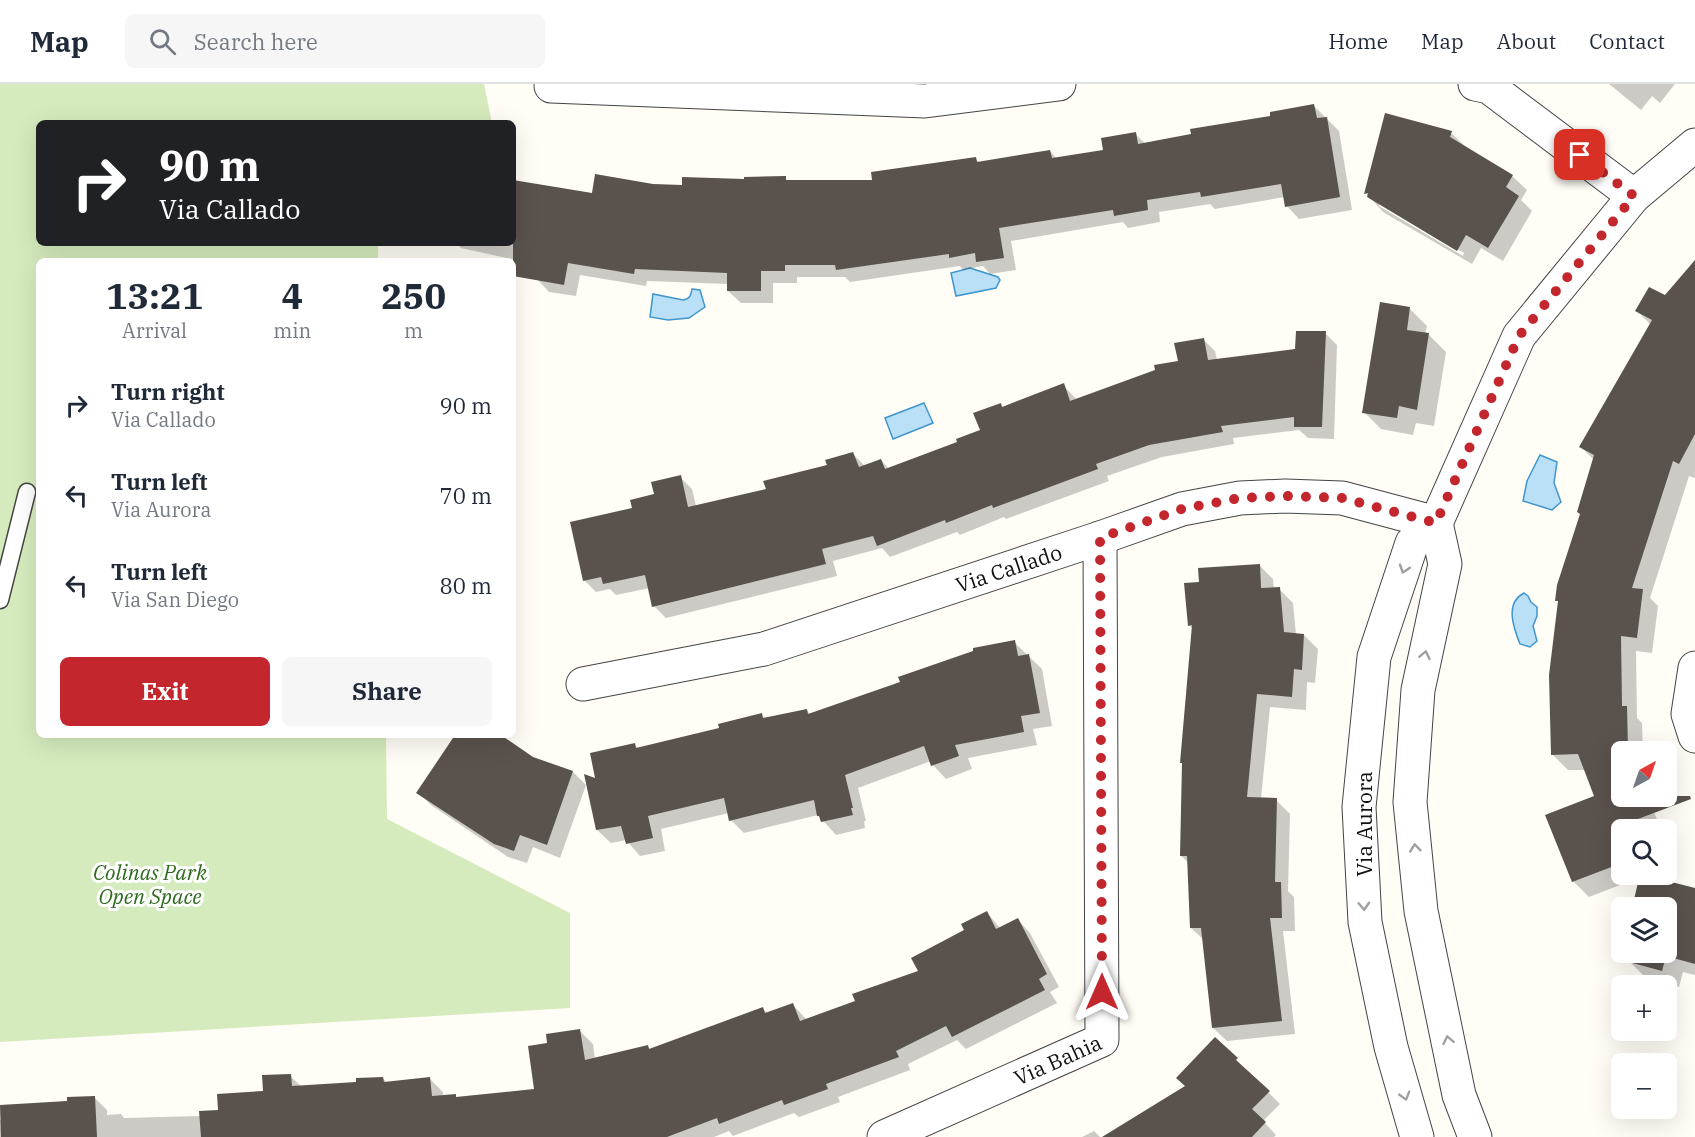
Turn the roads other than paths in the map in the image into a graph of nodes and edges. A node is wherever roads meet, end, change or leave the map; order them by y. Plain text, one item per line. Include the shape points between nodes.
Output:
1 (1059, 84) edge
2 (1475, 84) edge
3 (551, 86) dead end
4 (924, 93) edge
5 (1695, 145) edge
6 (1634, 196) junction
7 (27, 492) dead end
8 (1436, 523) junction
9 (1100, 538) junction
10 (0, 600) edge
11 (1695, 668) edge
12 (583, 684) dead end
13 (1695, 736) edge
14 (884, 1137) edge
15 (1417, 1137) edge
16 (1474, 1137) edge

1 - 4 street
2 - 6 street via 1489,87
3 - 4 street
5 - 6 street, Via Aurora
6 - 8 street, Via Aurora via 1519,336
7 - 10 lane
8 - 9 street, Via Callado via 1342,498 1240,498 1182,509
8 -> 15 street, Via Aurora via 1412,543 1374,657 1359,807 1365,922 1391,1047
16 -> 8 street via 1460,1095 1421,911 1410,802 1418,690 1445,564
9 - 12 street, Via Callado via 765,649
9 - 14 street, Via Bahia via 1102,1040
11 - 13 street via 1689,714

